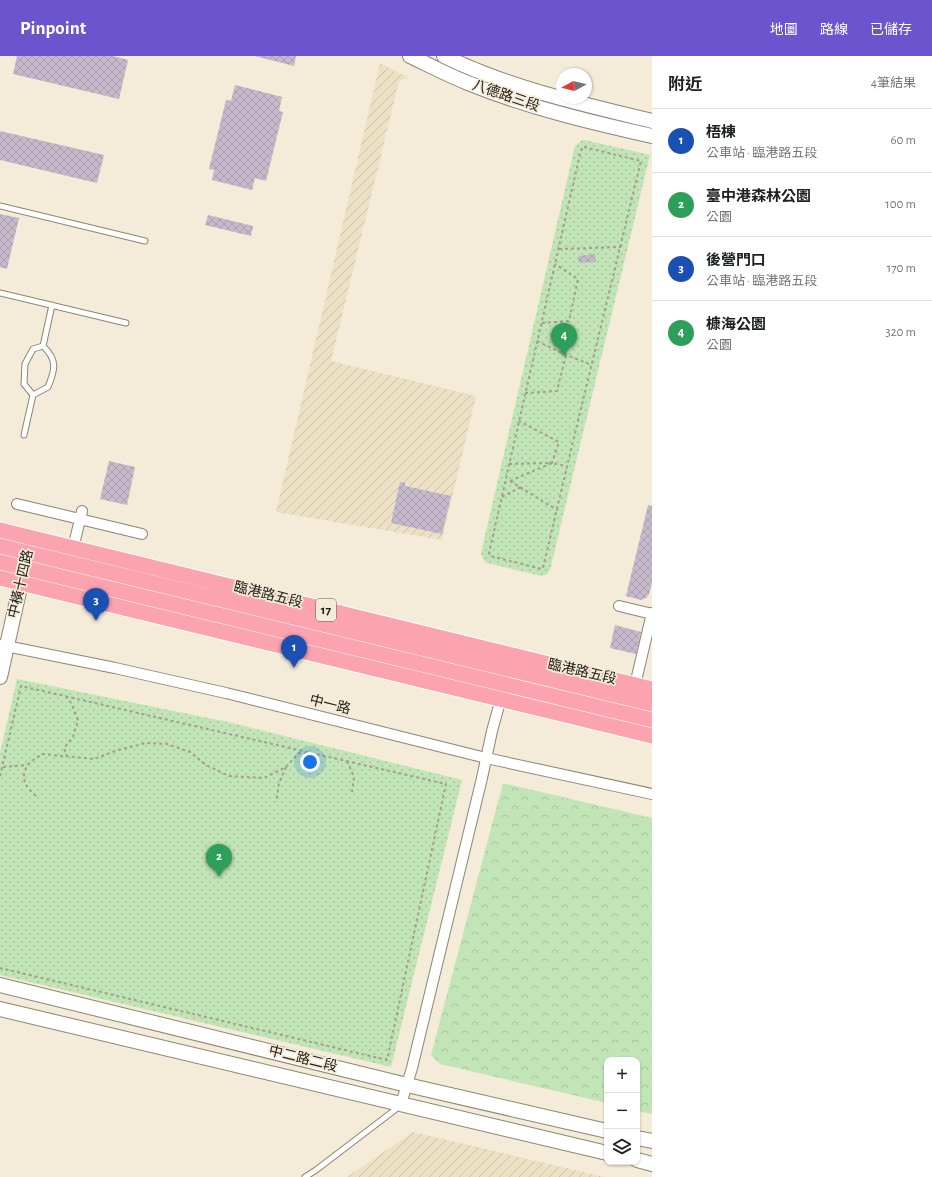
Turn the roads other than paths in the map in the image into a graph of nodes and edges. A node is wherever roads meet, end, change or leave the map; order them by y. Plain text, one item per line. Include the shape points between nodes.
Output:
1 (410, 56) edge
2 (444, 56) edge
3 (556, 96) edge
4 (576, 104) edge
5 (584, 104) edge
6 (572, 118) junction
7 (652, 120) edge
8 (652, 136) edge
9 (0, 206) edge
10 (145, 241) dead end
11 (0, 293) edge
12 (52, 305) junction
13 (126, 323) dead end
14 (43, 346) junction
15 (33, 395) junction
16 (24, 435) dead end
17 (17, 504) dead end
18 (81, 515) junction
19 (3, 531) edge
20 (142, 534) dead end
21 (32, 538) junction
22 (73, 548) junction
23 (1, 550) edge
24 (28, 553) junction
25 (0, 562) edge
26 (69, 563) junction
27 (24, 568) junction
28 (0, 578) edge
29 (66, 578) junction
30 (20, 583) junction
31 (62, 593) junction
32 (619, 606) dead end
33 (652, 614) edge
34 (4, 646) edge
35 (512, 655) junction
36 (508, 670) junction
37 (0, 677) edge
38 (504, 685) junction
39 (635, 685) junction
40 (652, 689) edge
41 (501, 700) junction
42 (652, 704) edge
43 (652, 720) edge
44 (652, 736) edge
45 (486, 758) junction
46 (652, 794) edge
47 (0, 985) edge
48 (0, 1009) edge
49 (407, 1085) junction
50 (401, 1104) junction
51 (604, 1130) edge
52 (640, 1139) edge
53 (652, 1141) edge
54 (604, 1152) edge
55 (640, 1161) edge
56 (652, 1164) edge
57 (305, 1177) edge

1 - 6 street, 八德路三段 via 468,83
2 - 3 street, 八德路三段 via 489,76
4 - 6 street
5 - 7 street, 八德路三段
6 - 8 street, 八德路三段
9 - 10 lane
11 - 12 lane
12 - 13 lane
12 - 14 lane
14 - 15 lane via 34,349 25,364 24,384
14 - 15 lane via 54,363 54,372 48,387
15 - 16 lane
17 - 18 street
18 - 20 street
18 - 22 street
19 - 21 main road, 臨港路五段 / 17
19 - 23 street, 中橫十四路
21 - 22 main road, 臨港路五段 / 17
21 - 24 street, 中橫十四路
22 - 26 street
22 - 35 main road, 臨港路五段 / 17
23 - 24 main road, 臨港路五段 / 17
24 - 26 main road, 臨港路五段 / 17
24 - 27 street, 中橫十四路
25 - 27 main road, 17
26 - 29 street
26 - 36 main road, 臨港路五段 / 17
27 - 29 main road, 17
27 - 30 street, 中橫十四路
28 - 30 main road
29 - 31 street
29 - 38 main road, 17
30 - 31 main road
30 - 34 street, 中橫十四路
31 - 41 main road
32 - 33 street
33 - 39 street
34 - 37 street, 中橫十四路
34 - 45 street, 中一路 via 226,693
35 - 36 street
35 - 39 main road, 臨港路五段 / 17
36 - 38 street
36 - 42 main road, 臨港路五段 / 17
38 - 41 street
38 - 43 main road, 17
39 - 40 main road, 臨港路五段 / 17
41 - 44 main road
41 - 45 street
45 - 46 street, 中一路
45 - 49 street
47 - 49 street, 中二路二段
48 - 50 street, 中二路二段
49 - 50 street
49 - 51 street, 中二路二段
50 - 54 street, 中二路二段
50 - 57 lane
52 - 53 street
55 - 56 street

